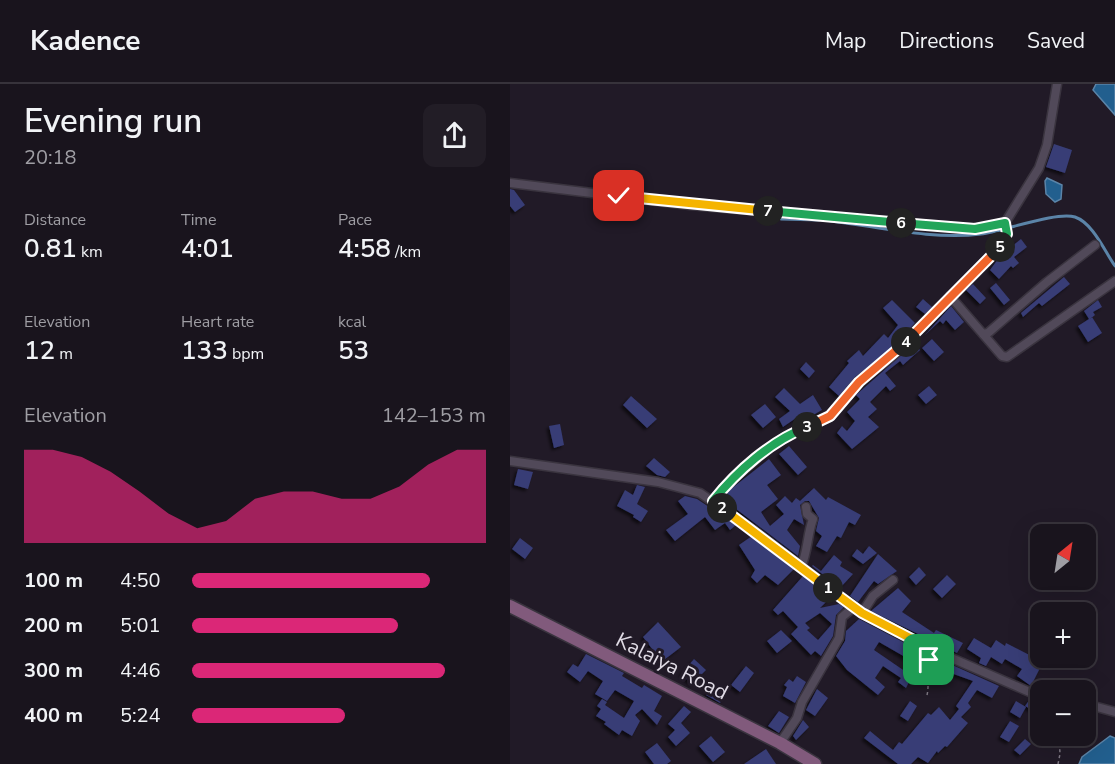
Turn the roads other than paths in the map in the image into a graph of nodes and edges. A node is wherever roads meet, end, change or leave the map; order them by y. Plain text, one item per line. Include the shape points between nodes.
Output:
1 (1057, 84) edge
2 (510, 183) edge
3 (1006, 227) junction
4 (1095, 245) dead end
5 (1115, 281) edge
6 (950, 296) junction
7 (983, 334) junction
8 (510, 461) edge
9 (713, 501) junction
10 (806, 507) dead end
11 (801, 567) junction
12 (893, 580) dead end
13 (510, 606) edge
14 (854, 607) junction
15 (862, 613) junction
16 (1030, 692) edge
17 (1096, 707) edge
18 (1115, 712) edge
19 (780, 743) junction
20 (815, 764) edge

1 - 3 street via 1047,145 1039,168
2 - 3 street via 690,205 975,229
3 - 6 street via 1002,245
4 - 7 street
5 - 7 street via 1007,357
6 - 7 street
6 - 9 street via 894,355 859,382 830,416 770,447
8 - 9 street via 658,483 700,493
9 - 11 street
10 - 11 street via 813,519
11 - 14 street
12 - 15 street via 873,596
13 - 19 main road, Kalaiya Road
14 - 15 street
14 - 19 street via 842,617 839,638
15 - 16 street via 933,650
17 - 18 street
19 - 20 main road, Kalaiya Road

